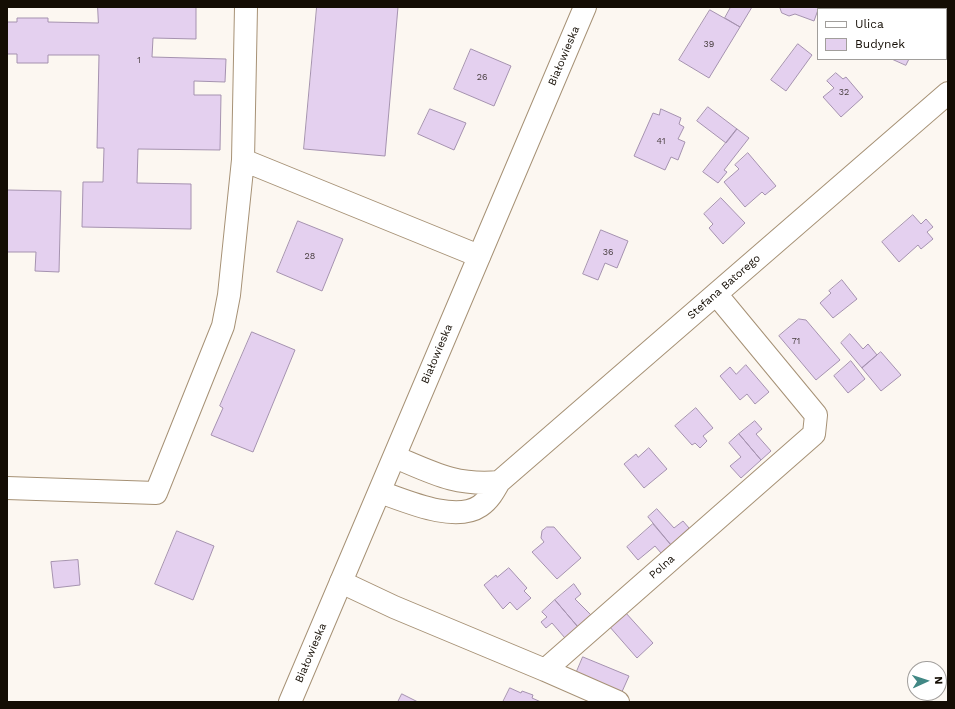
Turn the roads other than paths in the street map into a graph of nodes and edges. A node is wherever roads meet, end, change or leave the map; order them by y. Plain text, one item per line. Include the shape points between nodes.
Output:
1 (246, 7) edge
2 (585, 7) edge
3 (948, 93) edge
4 (243, 160) junction
5 (479, 256) junction
6 (716, 294) junction
7 (395, 457) junction
8 (499, 482) junction
9 (7, 488) edge
10 (380, 492) junction
11 (341, 582) junction
12 (545, 670) junction
13 (290, 702) edge
14 (618, 702) edge

1 - 4 street
2 - 5 street, Białowieska
3 - 6 street, Stefana Batorego
4 - 5 street
4 - 9 street via 229,295 222,326 156,493
5 - 7 street, Białowieska
6 - 8 street, Stefana Batorego
6 - 12 street, Polna via 816,415 814,434
7 - 8 street via 438,476 483,483
7 - 10 street, Białowieska
8 - 10 street, Stefana Batorego via 491,496 480,506 460,512 429,508
10 - 11 street, Białowieska
11 - 12 street
11 - 13 street, Białowieska
12 - 14 street

